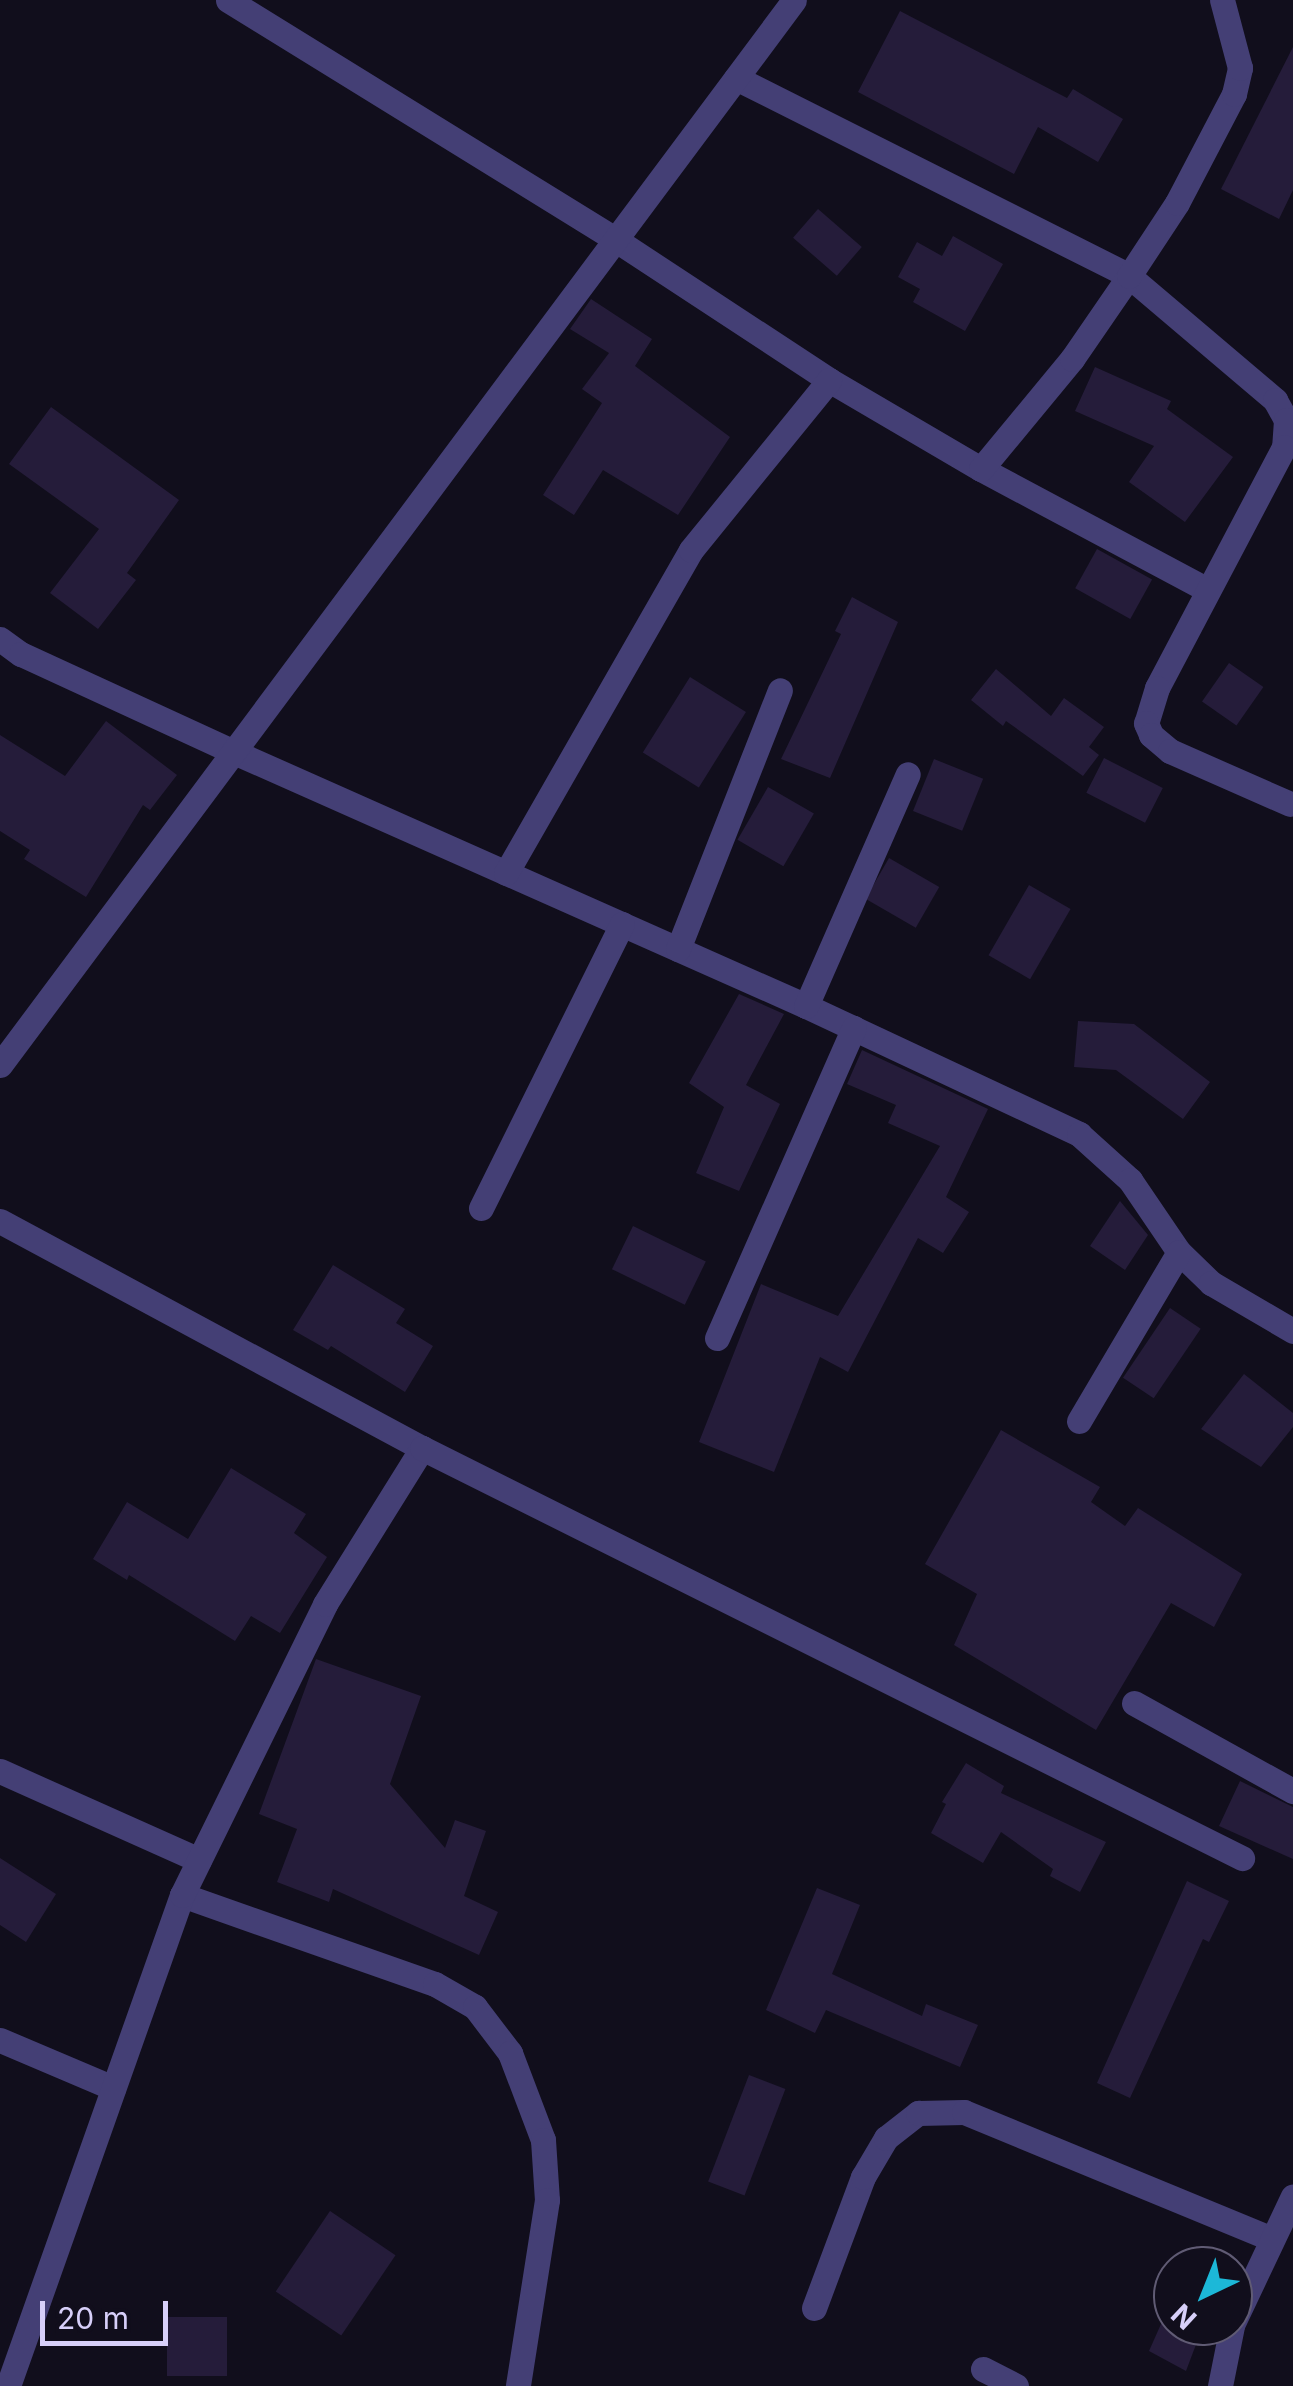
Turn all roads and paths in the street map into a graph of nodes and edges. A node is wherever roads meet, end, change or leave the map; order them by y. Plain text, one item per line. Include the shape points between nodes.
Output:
1 (228, 0) edge
2 (794, 0) edge
3 (1222, 0) edge
4 (736, 78) junction
5 (616, 240) junction
6 (1129, 276) junction
7 (829, 380) junction
8 (982, 469) junction
9 (1208, 590) junction
10 (0, 639) edge
11 (780, 690) dead end
12 (234, 752) junction
13 (908, 774) dead end
14 (1290, 804) dead end
15 (506, 873) junction
16 (622, 924) junction
17 (678, 949) junction
18 (806, 1006) junction
19 (854, 1028) junction
20 (0, 1065) edge
21 (481, 1208) dead end
22 (0, 1222) edge
23 (1178, 1252) junction
24 (1293, 1331) edge
25 (718, 1338) dead end
26 (1080, 1420) dead end
27 (422, 1448) junction
28 (1134, 1703) dead end
29 (0, 1771) edge
30 (1293, 1790) edge
31 (1242, 1858) dead end
32 (199, 1860) junction
33 (182, 1896) junction
34 (0, 2040) edge
35 (113, 2088) junction
36 (1293, 2196) edge
37 (1272, 2238) junction
38 (1253, 2280) edge
39 (814, 2308) dead end
40 (1228, 2346) edge
41 (982, 2369) dead end
42 (8, 2386) edge
43 (518, 2386) edge
44 (1016, 2386) edge
45 (1220, 2386) edge

1 - 5 street
2 - 4 street
3 - 6 street via 1239,80 1177,203
4 - 5 street
4 - 6 street
5 - 7 street
5 - 12 street
6 - 8 street via 1072,360
6 - 9 street via 1254,380 1286,420 1284,447
7 - 8 street
7 - 15 street via 691,550
8 - 9 street
9 - 14 street via 1157,688 1146,723 1150,734 1170,751
10 - 12 street
11 - 17 street
12 - 15 street
12 - 20 street
13 - 18 street
15 - 16 street
16 - 17 street
16 - 21 street
17 - 18 street
18 - 19 street
19 - 23 street via 1078,1134 1130,1180
19 - 25 street
22 - 27 street
23 - 24 street via 1211,1283
23 - 26 street
27 - 31 street
27 - 32 street via 326,1604
28 - 30 street
29 - 32 street
32 - 33 street
33 - 35 street
33 - 43 street via 435,1984 475,2007 510,2053 543,2140 547,2200
34 - 35 street
35 - 42 street
36 - 37 street
37 - 38 street
37 - 39 street via 964,2112 918,2113 886,2138 863,2177
40 - 45 street
41 - 44 street

